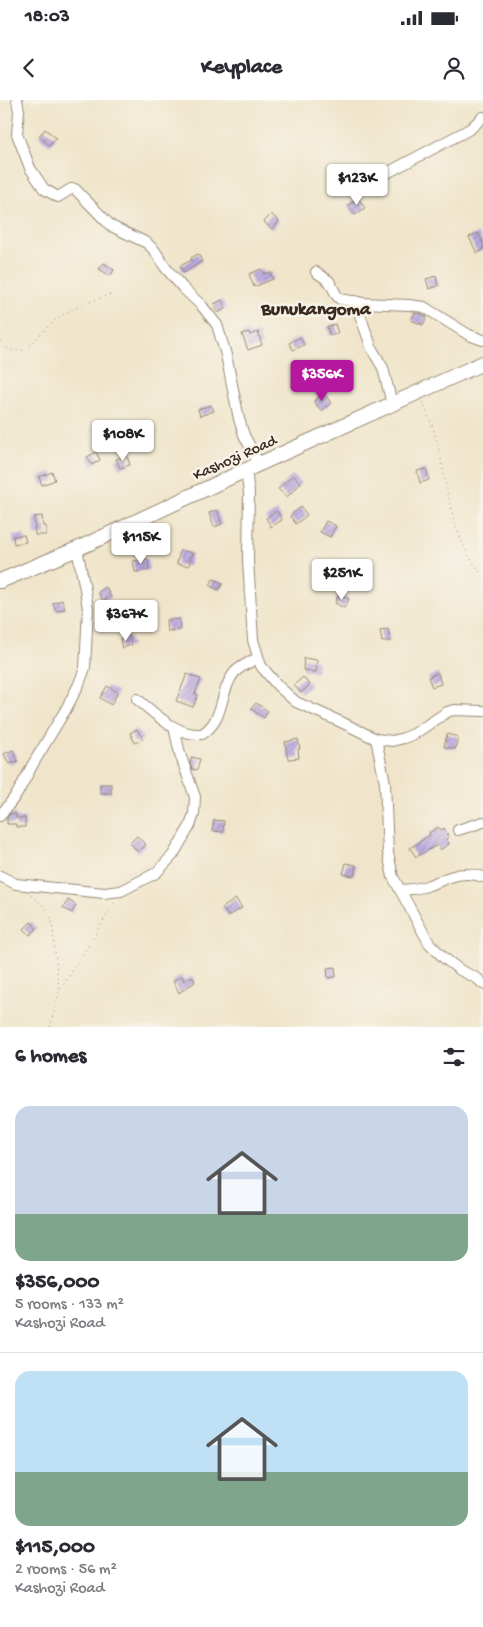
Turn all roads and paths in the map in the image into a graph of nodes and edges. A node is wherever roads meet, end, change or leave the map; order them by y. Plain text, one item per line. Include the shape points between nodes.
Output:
1 (17, 100) edge
2 (483, 117) edge
3 (388, 172) dead end
4 (316, 272) dead end
5 (111, 294) dead end
6 (355, 301) junction
7 (483, 340) edge
8 (0, 341) edge
9 (483, 363) edge
10 (419, 392) junction
11 (392, 404) junction
12 (253, 467) junction
13 (77, 549) junction
14 (483, 576) edge
15 (0, 581) edge
16 (258, 658) junction
17 (137, 699) dead end
18 (483, 711) edge
19 (174, 727) junction
20 (376, 739) junction
21 (0, 816) edge
22 (483, 822) edge
23 (458, 830) dead end
24 (0, 876) edge
25 (483, 877) edge
26 (16, 884) junction
27 (401, 890) junction
28 (121, 891) junction
29 (483, 984) edge
30 (59, 992) junction
31 (50, 1027) edge

1 - 12 street via 18,134 30,168 44,190 58,197 75,189 111,226 148,243 217,325
2 - 3 street via 470,129
4 - 6 street via 329,281 337,296
5 - 8 path via 70,311 25,350 10,350
6 - 7 street via 424,307
6 - 11 street via 372,350 383,368
9 - 10 main road, Kashozi Road
10 - 11 main road, Kashozi Road
10 - 14 path via 436,437 458,531 473,565
11 - 12 main road, Kashozi Road
12 - 13 main road, Kashozi Road
12 - 16 street via 249,493 248,560 253,640
13 - 15 main road, Kashozi Road
13 - 21 street via 88,609 84,668 66,709 17,794
16 - 19 street via 234,673 218,717 208,731 194,735
16 - 20 street via 266,672 296,702
17 - 19 street
18 - 20 street via 454,710 404,738 392,741
19 - 28 street via 194,797 194,814 173,855 156,873
20 - 27 street via 385,783 388,853
22 - 23 street
24 - 26 street
25 - 27 street via 455,874 428,886
26 - 28 street via 104,893
26 - 30 path via 49,913
27 - 29 street via 429,943 444,958
28 - 30 path
30 - 31 path

